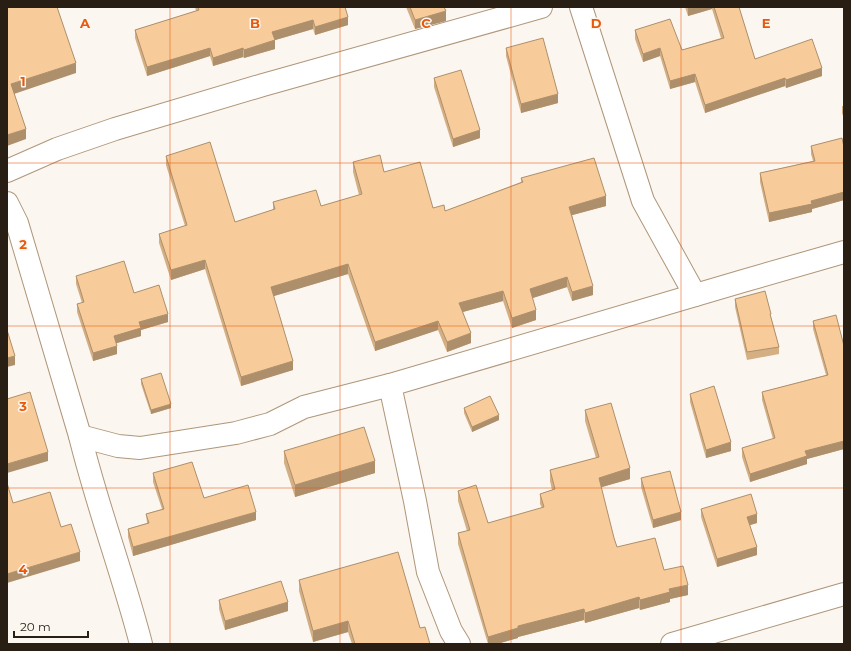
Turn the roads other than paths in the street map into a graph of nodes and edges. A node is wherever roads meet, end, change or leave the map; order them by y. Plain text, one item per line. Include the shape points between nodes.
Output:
1 (541, 7) edge
2 (581, 7) edge
3 (7, 171) edge
4 (7, 203) edge
5 (844, 252) edge
6 (695, 295) junction
7 (390, 385) junction
8 (80, 436) junction
9 (844, 594) edge
10 (734, 636) edge
11 (141, 644) edge
12 (459, 644) edge
13 (672, 644) edge

1 - 3 street via 115,129 57,149
2 - 6 street via 643,201
4 - 8 street via 17,223
5 - 6 street
6 - 7 street
7 - 8 street via 304,407 270,424 229,434 140,448 118,446
7 - 12 street via 428,572 451,631
8 - 11 street via 90,480
9 - 10 street
10 - 13 street

